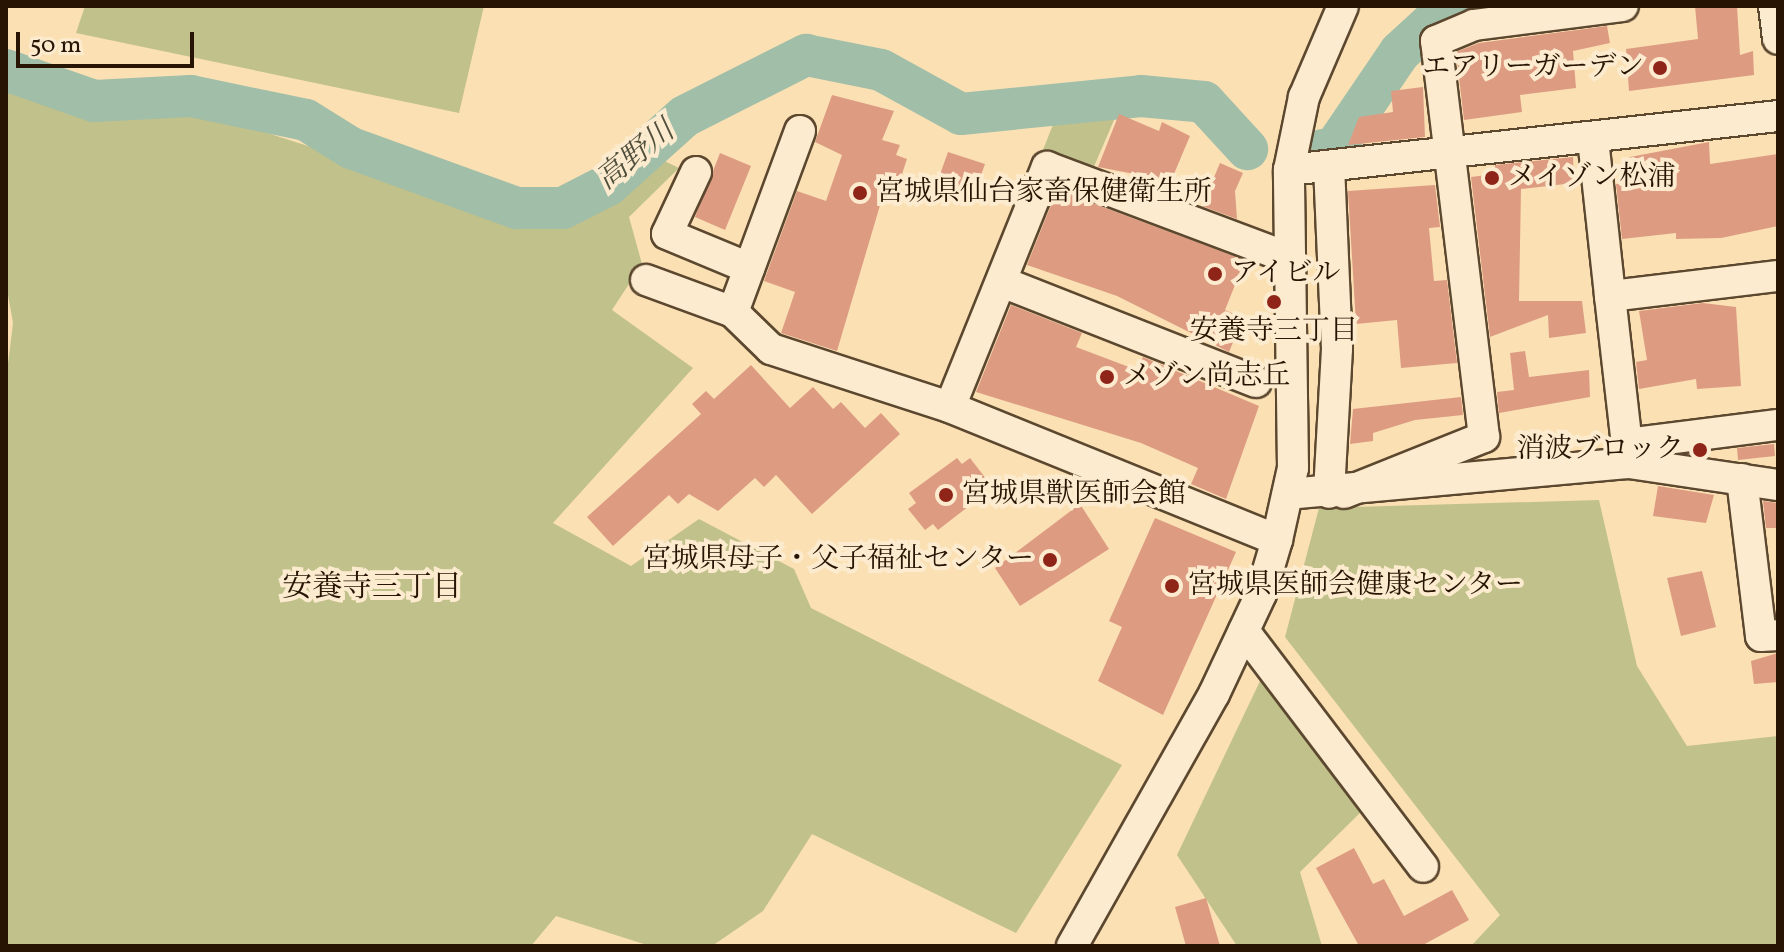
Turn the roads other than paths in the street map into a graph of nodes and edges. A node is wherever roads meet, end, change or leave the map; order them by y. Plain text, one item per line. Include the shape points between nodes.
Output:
1 (1343, 6) edge
2 (1623, 6) edge
3 (1774, 6) edge
4 (1778, 39) edge
5 (1778, 116) edge
6 (800, 131) dead end
7 (1593, 139) junction
8 (1450, 156) junction
9 (1329, 166) junction
10 (1289, 170) junction
11 (696, 172) dead end
12 (1287, 257) junction
13 (749, 268) junction
14 (1778, 276) edge
15 (646, 280) dead end
16 (1002, 282) junction
17 (1610, 296) junction
18 (733, 312) junction
19 (1256, 382) dead end
20 (950, 407) junction
21 (1778, 425) edge
22 (1628, 454) junction
23 (1742, 479) junction
24 (1778, 485) edge
25 (1337, 493) junction
26 (1288, 494) junction
27 (1277, 540) junction
28 (1244, 631) junction
29 (1778, 635) edge
30 (1423, 867) dead end
31 (1072, 946) edge

1 - 10 street via 1304,97
2 - 8 street via 1474,25 1436,41
3 - 4 street
5 - 7 street
6 - 13 street
7 - 8 street
7 - 17 street
8 - 9 street
8 - 25 street via 1484,437
9 - 10 street
9 - 25 street
10 - 12 street
11 - 13 street via 667,234
12 - 16 street via 1047,167
12 - 26 street via 1293,468
13 - 18 street
14 - 17 street
15 - 18 street
16 - 19 street
16 - 20 street
17 - 22 street
18 - 20 street via 771,349
20 - 27 street
21 - 22 street
22 - 23 street
22 - 25 street
23 - 24 street
23 - 29 street via 1761,636
25 - 26 street
26 - 27 street
27 - 28 street
28 - 30 street
28 - 31 street

